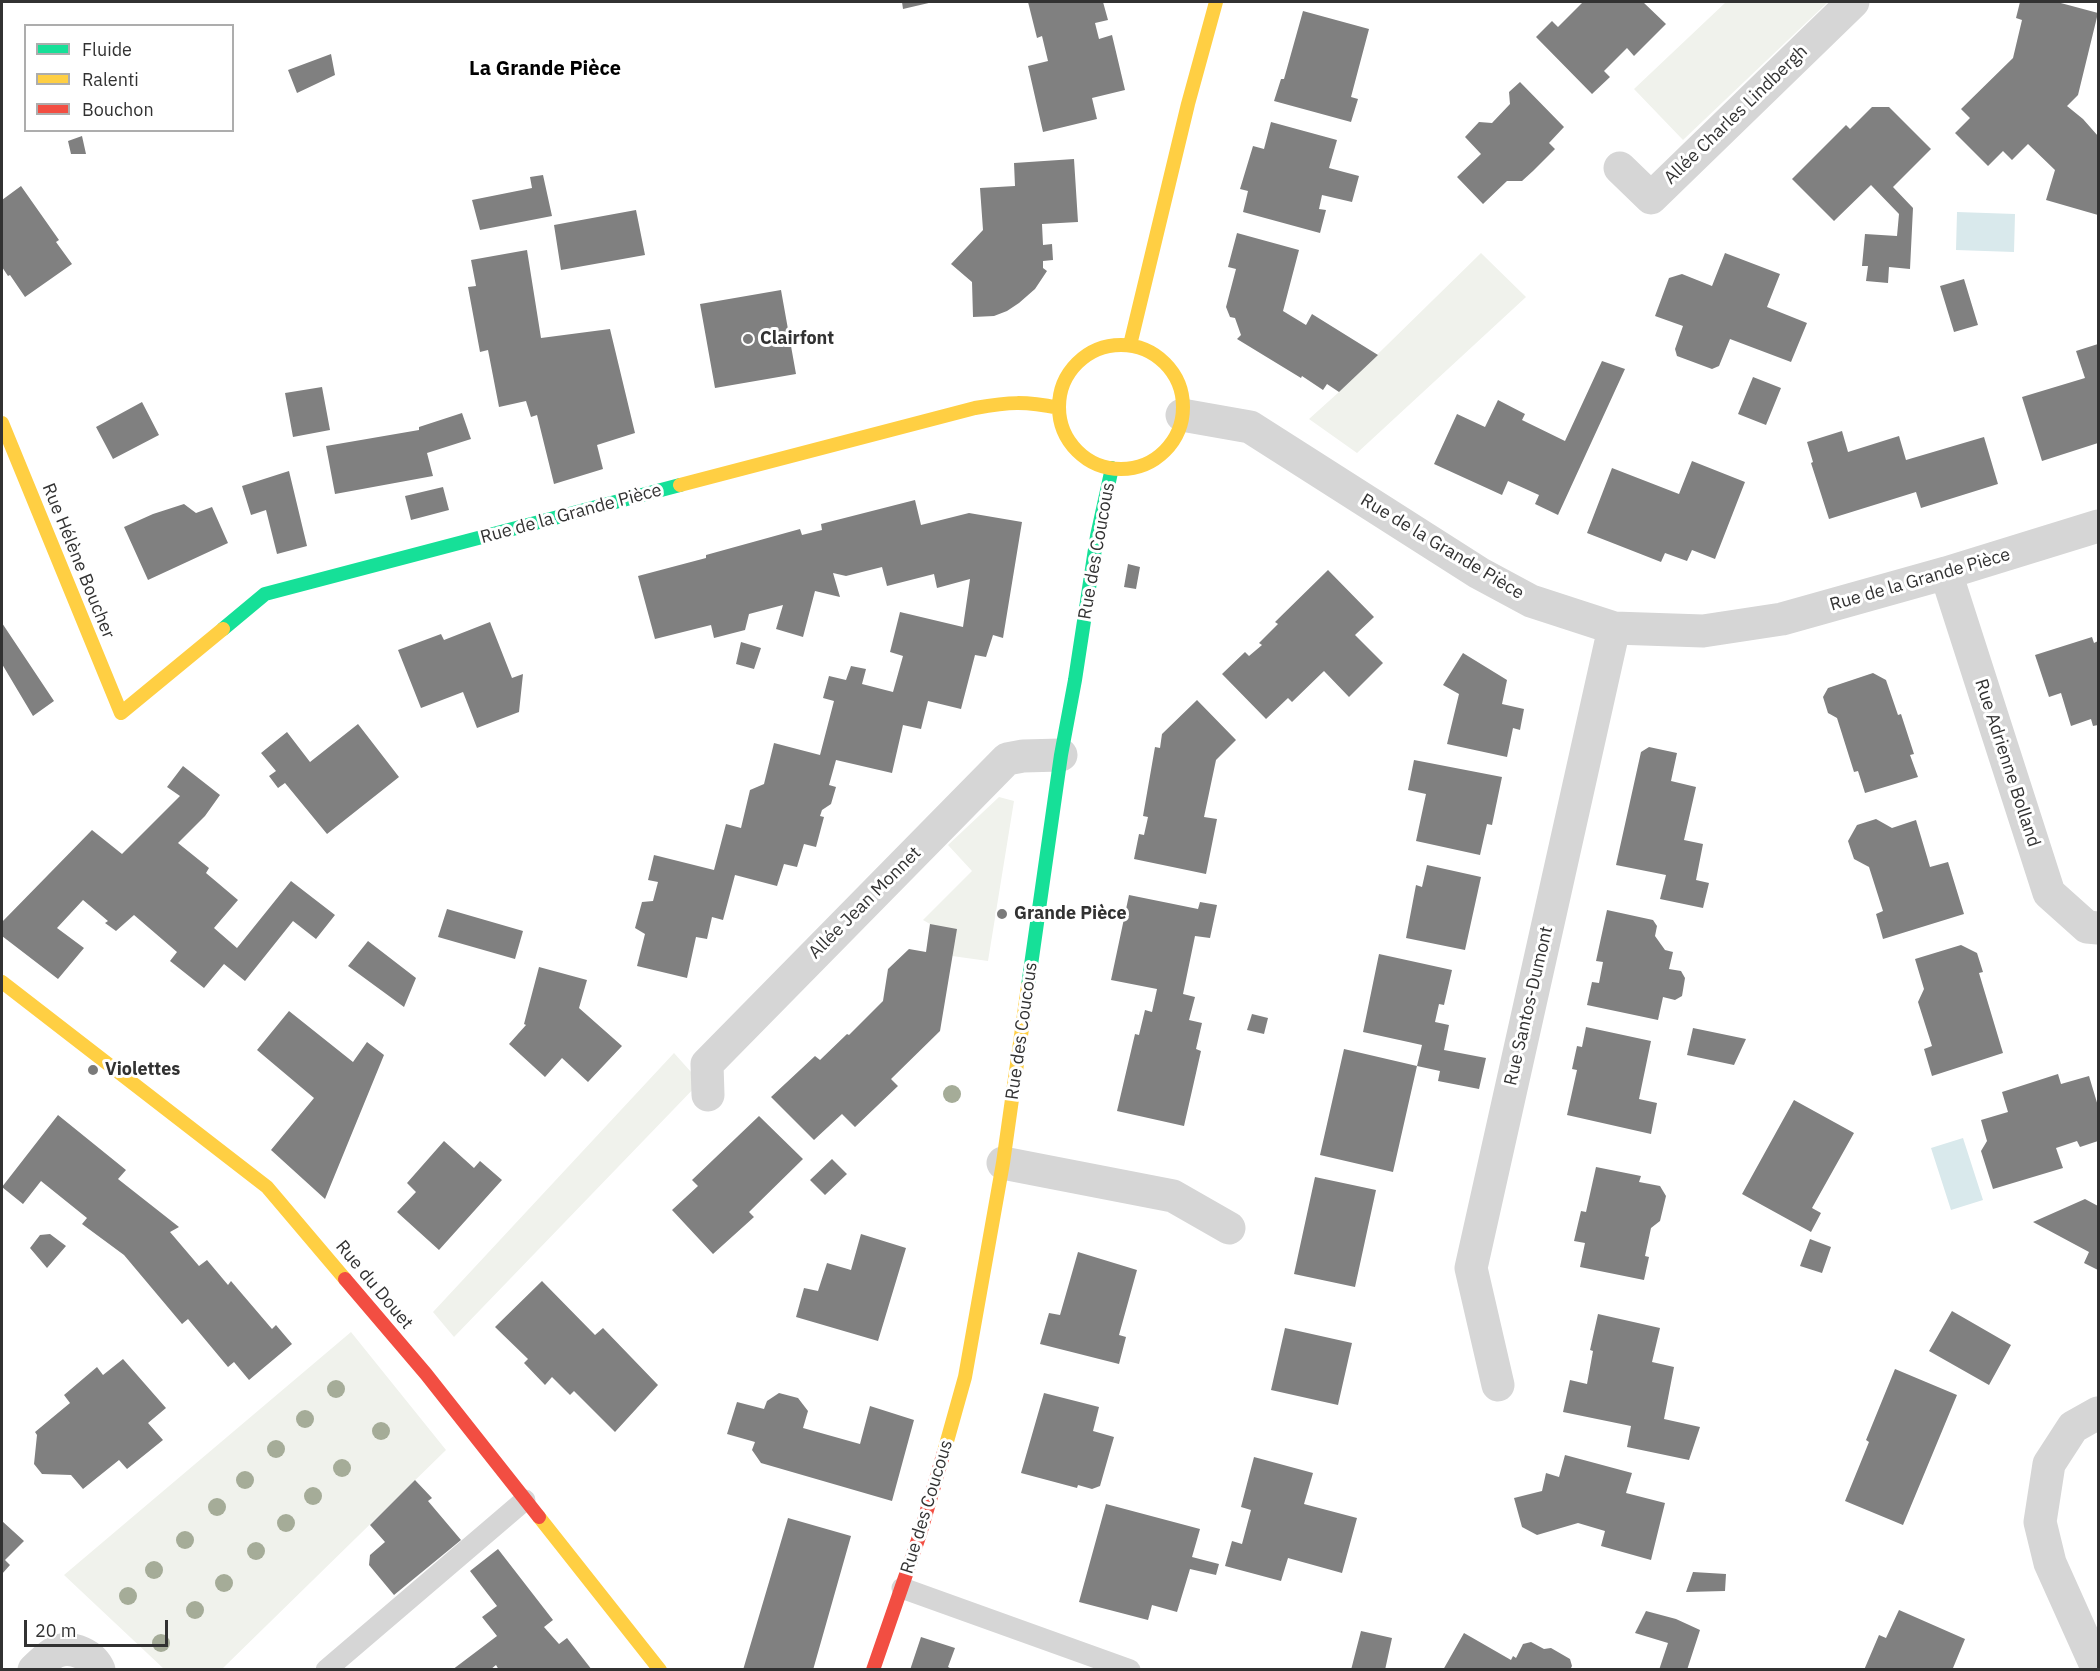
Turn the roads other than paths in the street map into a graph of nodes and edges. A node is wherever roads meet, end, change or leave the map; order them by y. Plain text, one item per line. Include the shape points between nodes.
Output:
1 (1216, 2) edge
2 (1853, 2) edge
3 (1620, 168) dead end
4 (1130, 345) junction
5 (1059, 408) junction
6 (1182, 415) junction
7 (2, 423) edge
8 (1112, 468) junction
9 (2098, 526) edge
10 (1946, 573) junction
11 (1614, 628) junction
12 (121, 713) joint
13 (1061, 755) junction
14 (2098, 928) edge
15 (2, 982) edge
16 (708, 1095) dead end
17 (1003, 1163) junction
18 (1228, 1228) dead end
19 (1498, 1385) dead end
20 (2098, 1413) edge
21 (525, 1500) junction
22 (902, 1588) junction
23 (34, 1670) edge
24 (99, 1670) edge
25 (327, 1670) edge
26 (660, 1670) edge
27 (873, 1670) edge
28 (1130, 1670) edge
29 (2098, 1670) edge

1 - 4 street
2 - 3 street, Allée Charles Lindbergh via 1651,198
4 - 5 street via 1099,349 1079,362 1065,381
4 - 6 street via 1153,354 1170,369 1182,393
5 - 8 street via 1063,428 1075,448 1094,463
5 - 12 street, Rue de la Grande Pièce via 1010,402 975,408 265,594
6 - 8 street via 1177,434 1161,454 1141,466
6 - 11 street, Rue de la Grande Pièce via 1250,427 1479,573 1531,601
7 - 12 street, Rue Hélène Boucher
8 - 13 street, Rue des Coucous
9 - 10 street, Rue de la Grande Pièce
10 - 11 street, Rue de la Grande Pièce via 1782,619 1703,631
10 - 14 street, Rue Adrienne Bolland via 2049,893 2087,927
11 - 19 street, Rue Santos-Dumont via 1471,1268
13 - 16 street, Allée Jean Monnet via 1007,759 707,1064
13 - 17 street, Rue des Coucous
15 - 21 street, Rue du Douet via 267,1187 426,1374
17 - 18 street via 1173,1196
17 - 22 street, Rue des Coucous via 965,1377
20 - 29 street via 2073,1427 2049,1464 2040,1522 2050,1563
21 - 25 lane
21 - 26 street, Rue du Douet
22 - 27 street, Rue des Coucous
22 - 28 lane, Rue des Coucous
23 - 24 street via 58,1651 77,1650 96,1662

